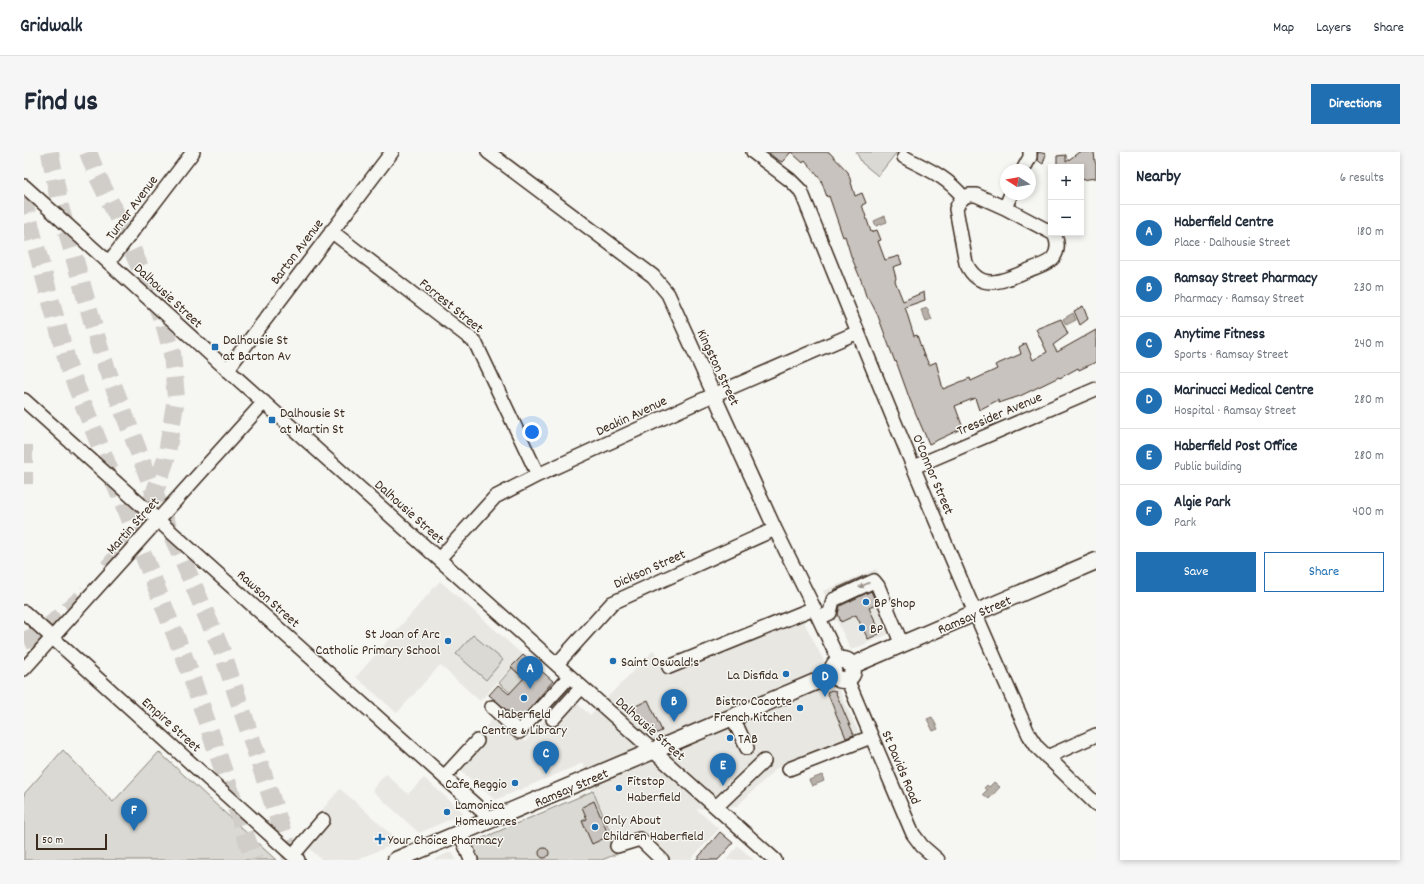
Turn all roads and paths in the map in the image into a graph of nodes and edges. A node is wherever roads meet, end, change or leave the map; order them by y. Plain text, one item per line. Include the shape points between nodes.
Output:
1 (193, 152) edge
2 (392, 152) edge
3 (488, 152) edge
4 (753, 152) edge
5 (1030, 154) edge
6 (904, 157) dead end
7 (1026, 164) edge
8 (24, 186) edge
9 (963, 197) junction
10 (1009, 200) edge
11 (1004, 208) junction
12 (1048, 231) edge
13 (331, 232) junction
14 (1055, 236) edge
15 (109, 262) junction
16 (858, 332) junction
17 (227, 370) junction
18 (1096, 389) edge
19 (715, 395) junction
20 (24, 400) edge
21 (264, 402) junction
22 (914, 467) junction
23 (538, 475) junction
24 (158, 520) junction
25 (775, 529) junction
26 (440, 559) junction
27 (1096, 561) edge
28 (24, 612) edge
29 (816, 613) junction
30 (975, 613) junction
31 (52, 638) junction
32 (902, 645) junction
33 (557, 664) junction
34 (669, 667) dead end
35 (24, 669) edge
36 (843, 670) junction
37 (569, 677) junction
38 (581, 688) junction
39 (492, 707) dead end
40 (733, 718) junction
41 (554, 719) dead end
42 (1096, 735) edge
43 (871, 737) junction
44 (477, 741) dead end
45 (747, 748) dead end
46 (654, 752) junction
47 (1047, 757) junction
48 (764, 761) dead end
49 (789, 769) dead end
50 (444, 777) junction
51 (1096, 804) edge
52 (716, 807) junction
53 (324, 820) dead end
54 (492, 820) junction
55 (460, 833) junction
56 (617, 846) dead end
57 (295, 858) edge
58 (396, 860) edge
59 (471, 860) edge
60 (662, 860) edge
61 (775, 860) edge
62 (938, 860) edge

1 - 15 street, Turner Avenue
2 - 13 street, Barton Avenue
3 - 19 street, Kingston Street via 653,276 668,294
4 - 16 street, O'Connor Street via 801,191
5 - 7 street
6 - 9 street via 943,177
8 - 15 street, Dalhousie Street
9 - 11 street via 976,195
9 - 14 street via 956,209 966,263 979,280 1000,282 1040,266 1056,254
10 - 11 street
11 - 12 street
13 - 17 street, Barton Avenue
13 - 23 street, Forrest Street via 475,342
15 - 17 street, Dalhousie Street
16 - 19 street, Deakin Avenue
16 - 22 street, O'Connor Street
17 - 21 street, Dalhousie Street
18 - 22 street, Tressider Avenue
19 - 23 street, Deakin Avenue
19 - 25 street, Kingston Street
20 - 24 street, Rawson Street
21 - 24 street, Martin Street
21 - 26 street, Dalhousie Street
22 - 30 street, O'Connor Street
23 - 26 street, Deakin Avenue via 496,497
24 - 31 street, Martin Street
24 - 50 street, Rawson Street
25 - 29 street, Kingston Street
25 - 33 street, Dickson Street via 612,602
26 - 33 street, Dalhousie Street
27 - 30 main road, Ramsay Street
28 - 31 street, Empire Street
32 -> 29 street via 874,581 833,600 830,614
29 - 34 street
29 - 36 street, Kingston Street
30 - 32 main road, Ramsay Street
30 - 47 street, O'Connor Street via 1029,735
31 - 35 street, Martin Street
31 - 57 street, Empire Street
32 - 36 main road, Ramsay Street
33 - 37 street, Dalhousie Street
36 - 40 main road, Ramsay Street
36 - 43 street, St Davids Road
37 - 38 street, Dalhousie Street
37 - 39 street via 519,732
38 - 41 street
38 - 46 street, Dalhousie Street
40 - 45 street
40 - 46 main road, Ramsay Street
42 - 47 street
43 - 49 street
43 - 62 street, St Davids Road via 913,834
44 - 50 street
46 - 52 street, Dalhousie Street
46 - 54 main road, Ramsay Street
47 - 51 street, O'Connor Street
48 - 52 street
50 - 54 street, Rawson Street
52 - 61 street, Dalhousie Street
53 - 57 street
54 - 55 main road, Ramsay Street
55 - 58 main road, Ramsay Street
55 - 59 street
56 - 60 street via 640,840

